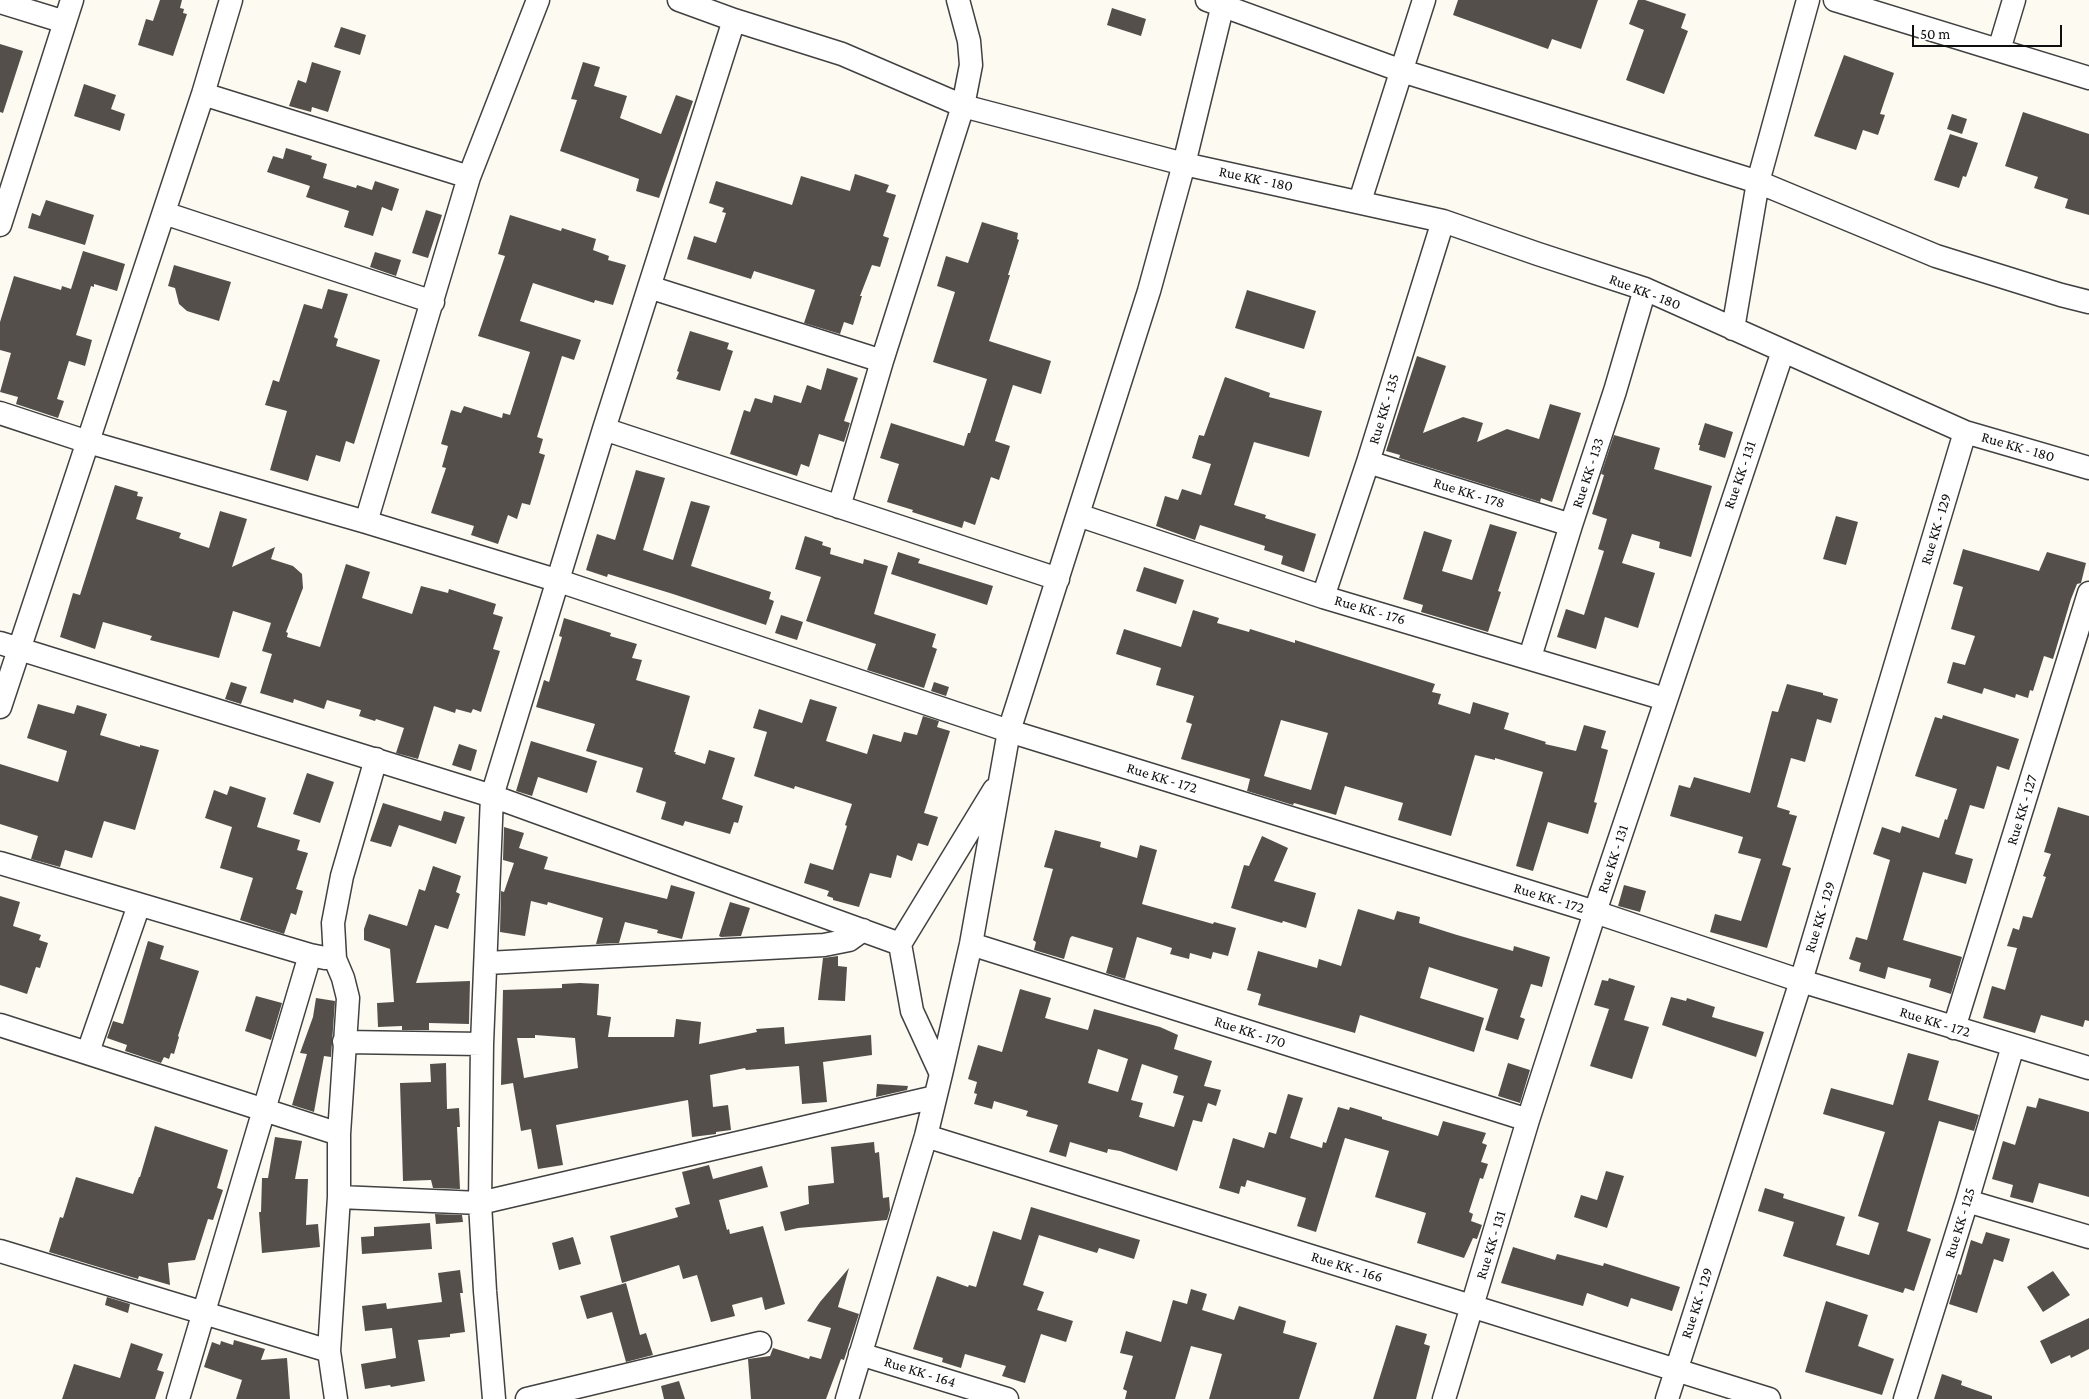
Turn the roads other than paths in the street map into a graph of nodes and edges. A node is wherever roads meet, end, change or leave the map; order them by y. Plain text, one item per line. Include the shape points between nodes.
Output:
1 (72, 0) edge
2 (231, 0) edge
3 (538, 0) edge
4 (679, 0) edge
5 (958, 0) edge
6 (1424, 0) edge
7 (1808, 0) edge
8 (1835, 0) edge
9 (2014, 0) edge
10 (0, 2) edge
11 (1218, 2) edge
12 (734, 20) junction
13 (65, 22) junction
14 (1999, 50) junction
15 (1402, 71) junction
16 (2089, 78) edge
17 (203, 94) junction
18 (963, 106) junction
19 (1184, 164) junction
20 (469, 177) junction
21 (1758, 182) junction
22 (1360, 201) junction
23 (164, 213) junction
24 (1443, 220) junction
25 (0, 225) edge
26 (649, 287) junction
27 (1646, 289) junction
28 (433, 302) junction
29 (2089, 302) edge
30 (1733, 329) junction
31 (1783, 351) junction
32 (882, 361) junction
33 (0, 413) edge
34 (604, 429) junction
35 (1965, 432) junction
36 (88, 442) junction
37 (1368, 462) junction
38 (2089, 468) edge
39 (839, 507) junction
40 (1078, 515) junction
41 (366, 522) junction
42 (1571, 525) junction
43 (1058, 579) junction
44 (559, 581) junction
45 (2089, 593) edge
46 (1323, 597) junction
47 (10, 646) edge
48 (1530, 657) junction
49 (1665, 699) junction
50 (0, 707) edge
51 (1008, 731) junction
52 (376, 759) junction
53 (1000, 780) junction
54 (492, 796) junction
55 (0, 863) edge
56 (139, 905) junction
57 (1595, 912) junction
58 (863, 930) junction
59 (900, 944) junction
60 (971, 944) junction
61 (310, 955) junction
62 (335, 959) junction
63 (487, 963) junction
64 (1801, 980) junction
65 (0, 1025) edge
66 (1954, 1028) junction
67 (344, 1042) junction
68 (482, 1044) junction
69 (2013, 1046) junction
70 (88, 1052) junction
71 (2089, 1068) edge
72 (942, 1074) junction
73 (936, 1097) junction
74 (265, 1110) junction
75 (1528, 1120) junction
76 (339, 1134) junction
77 (926, 1136) junction
78 (339, 1197) junction
79 (1968, 1202) junction
80 (480, 1203) junction
81 (2089, 1237) edge
82 (0, 1251) edge
83 (1473, 1307) junction
84 (204, 1313) junction
85 (760, 1343) dead end
86 (330, 1351) junction
87 (860, 1354) junction
88 (1676, 1370) junction
89 (178, 1399) edge
90 (336, 1399) edge
91 (494, 1399) edge
92 (527, 1399) edge
93 (847, 1399) edge
94 (1007, 1399) edge
95 (1444, 1399) edge
96 (1667, 1399) edge
97 (1769, 1399) edge
98 (1905, 1399) edge

1 - 13 street
2 - 17 street
3 - 20 street
4 - 12 street, Rue KK - 180
5 - 18 street via 969,41 971,65
6 - 15 street
7 - 21 street
8 - 14 street
9 - 14 street
10 - 13 street
11 - 15 street
11 - 19 street
12 - 18 street, Rue KK - 180 via 842,54
12 - 26 street
13 - 25 street
14 - 16 street
15 - 21 street
15 - 22 street
17 - 20 street
17 - 23 street
18 - 19 street, Rue KK - 180
18 - 32 street
19 - 22 street, Rue KK - 180
19 - 40 street via 1149,291
20 - 28 street
21 - 29 street via 1936,256
21 - 30 street
22 - 24 street, Rue KK - 180
23 - 28 street
23 - 36 street
24 - 27 street, Rue KK - 180
24 - 37 street, Rue KK - 135
26 - 32 street
26 - 34 street
27 - 30 street, Rue KK - 180
27 - 42 street, Rue KK - 133
28 - 41 street
30 - 31 street, Rue KK - 180
31 - 35 street, Rue KK - 180
31 - 49 street, Rue KK - 131
32 - 39 street
33 - 36 street, Rue KK - 172
34 - 39 street
34 - 44 street
35 - 38 street, Rue KK - 180
35 - 64 street, Rue KK - 129
36 - 41 street, Rue KK - 172
36 - 47 street
37 - 42 street, Rue KK - 178
37 - 46 street, Rue KK - 135
39 - 43 street
40 - 43 street
40 - 46 street, Rue KK - 176
41 - 44 street, Rue KK - 172
42 - 48 street, Rue KK - 133
43 - 51 street
44 - 51 street, Rue KK - 172
44 - 54 street
45 - 66 street, Rue KK - 127
46 - 48 street, Rue KK - 176
47 - 50 street
47 - 52 street
48 - 49 street, Rue KK - 176
49 - 57 street, Rue KK - 131
51 - 53 street
51 - 57 street, Rue KK - 172
52 - 54 street
52 - 62 street via 342,876 333,923
53 - 59 street
53 - 60 street
54 - 58 street
54 - 63 street
55 - 56 street
56 - 61 street
56 - 70 street
57 - 64 street, Rue KK - 172
57 - 75 street, Rue KK - 131
58 - 59 street
58 - 63 street via 848,940 824,946
59 - 72 street via 912,1011
60 - 72 street
60 - 75 street, Rue KK - 170
61 - 62 street
61 - 74 street
62 - 67 street via 348,998
63 - 68 street
64 - 66 street, Rue KK - 172
64 - 88 street, Rue KK - 129
65 - 70 street
66 - 69 street, Rue KK - 172
67 - 68 street
67 - 76 street
68 - 80 street
69 - 71 street, Rue KK - 172
69 - 79 street, Rue KK - 125
70 - 74 street
72 - 73 street
73 - 77 street
73 - 80 street
74 - 76 street
74 - 84 street
75 - 83 street, Rue KK - 131
76 - 78 street
77 - 83 street, Rue KK - 166
77 - 87 street
78 - 80 street
78 - 86 street
79 - 81 street
79 - 98 street, Rue KK - 125
80 - 91 street
82 - 84 street
83 - 88 street, Rue KK - 166
83 - 95 street, Rue KK - 131
84 - 86 street
84 - 89 street
85 - 92 street
86 - 90 street
87 - 93 street
87 - 94 street, Rue KK - 164
88 - 96 street, Rue KK - 129
88 - 97 street, Rue KK - 166

